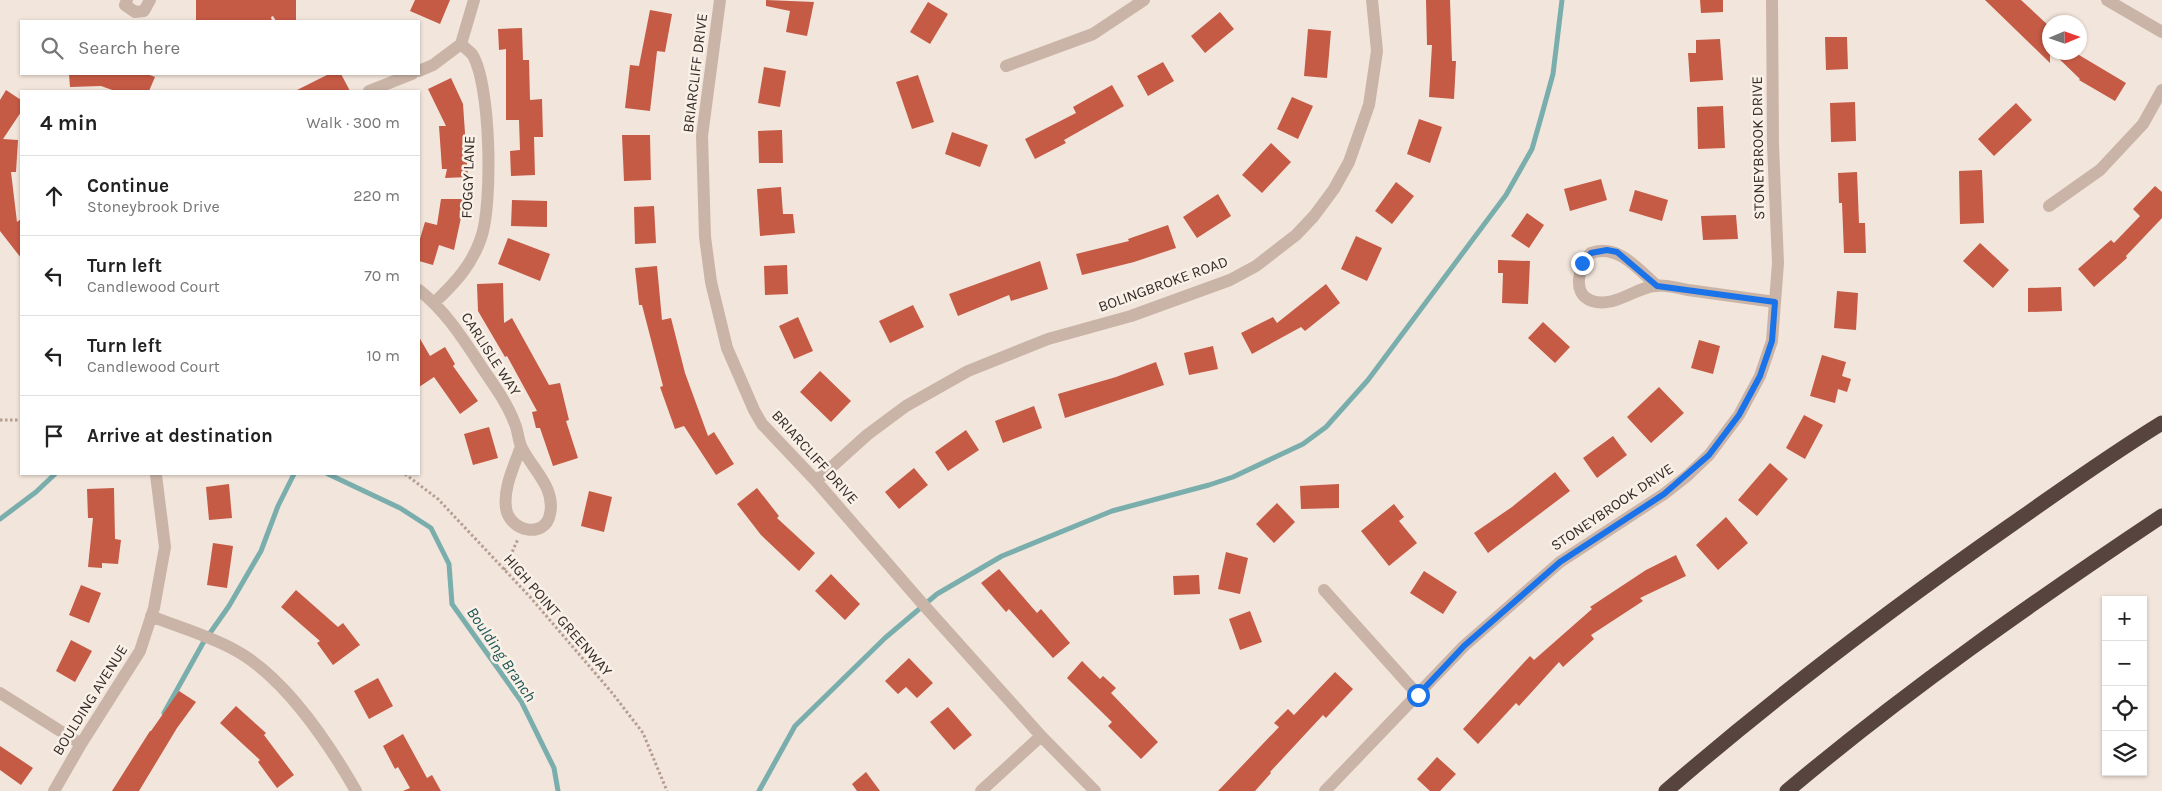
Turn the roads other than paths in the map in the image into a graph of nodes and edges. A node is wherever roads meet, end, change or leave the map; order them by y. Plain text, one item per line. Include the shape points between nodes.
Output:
1 (127, 0) edge
2 (150, 0) edge
3 (474, 0) edge
4 (720, 0) edge
5 (1144, 0) edge
6 (1372, 0) edge
7 (1772, 0) edge
8 (2106, 0) edge
9 (2162, 32) edge
10 (461, 44) junction
11 (1006, 66) dead end
12 (420, 71) edge
13 (409, 75) edge
14 (372, 90) edge
15 (2162, 90) edge
16 (2048, 206) dead end
17 (1657, 286) junction
18 (420, 291) edge
19 (435, 302) junction
20 (1775, 302) junction
21 (2162, 423) edge
22 (522, 446) junction
23 (156, 475) dead end
24 (816, 481) junction
25 (2162, 516) edge
26 (1324, 590) dead end
27 (151, 616) junction
28 (0, 693) edge
29 (1418, 695) junction
30 (1041, 736) junction
31 (81, 744) junction
32 (54, 791) edge
33 (356, 791) edge
34 (980, 791) edge
35 (1095, 791) edge
36 (1325, 791) edge
37 (1666, 791) edge
38 (1787, 791) edge

1 - 2 street via 125,5 135,12 144,11
3 - 10 street
4 - 24 street, BRIARCLIFF DRIVE via 702,136 711,282 727,348 754,410 762,424
5 - 11 street via 1093,34
6 - 24 street, BOLINGBROKE ROAD via 1377,51 1369,105 1349,162 1334,189 1296,235 1256,266 1230,280 1131,316 1048,339 968,371 906,406 867,435
7 - 20 street, STONEYBROOK DRIVE via 1778,263
8 - 9 street
10 - 12 street
10 - 19 street, FOGGY LANE via 472,54 484,89 488,166 486,204 482,237 470,264
13 - 14 street
15 - 16 street via 2143,124 2100,170
17 - 17 street via 1616,300 1592,301 1586,298 1580,287 1580,270 1591,253 1617,252
17 - 20 street
18 - 19 street, CARLISLE WAY
19 - 22 street, CARLISLE WAY via 450,319 506,404
20 - 29 street, STONEYBROOK DRIVE via 1772,341 1760,376 1739,415 1709,455 1664,494 1560,562 1464,646
21 - 37 highway via 2047,499 1865,630
22 - 22 street, CARLISLE WAY via 508,485 506,507 515,525 531,530 546,523 551,503 548,490
23 - 27 street, BOULDING AVENUE via 165,547
24 - 30 street, BRIARCLIFF DRIVE
25 - 38 highway via 2000,626
26 - 29 street
27 - 31 street, BOULDING AVENUE via 140,651
27 - 33 street via 233,649 274,679 312,723
28 - 31 street
29 - 36 street, STONEYBROOK DRIVE
30 - 34 street
30 - 35 street, BRIARCLIFF DRIVE
31 - 32 street, BOULDING AVENUE

